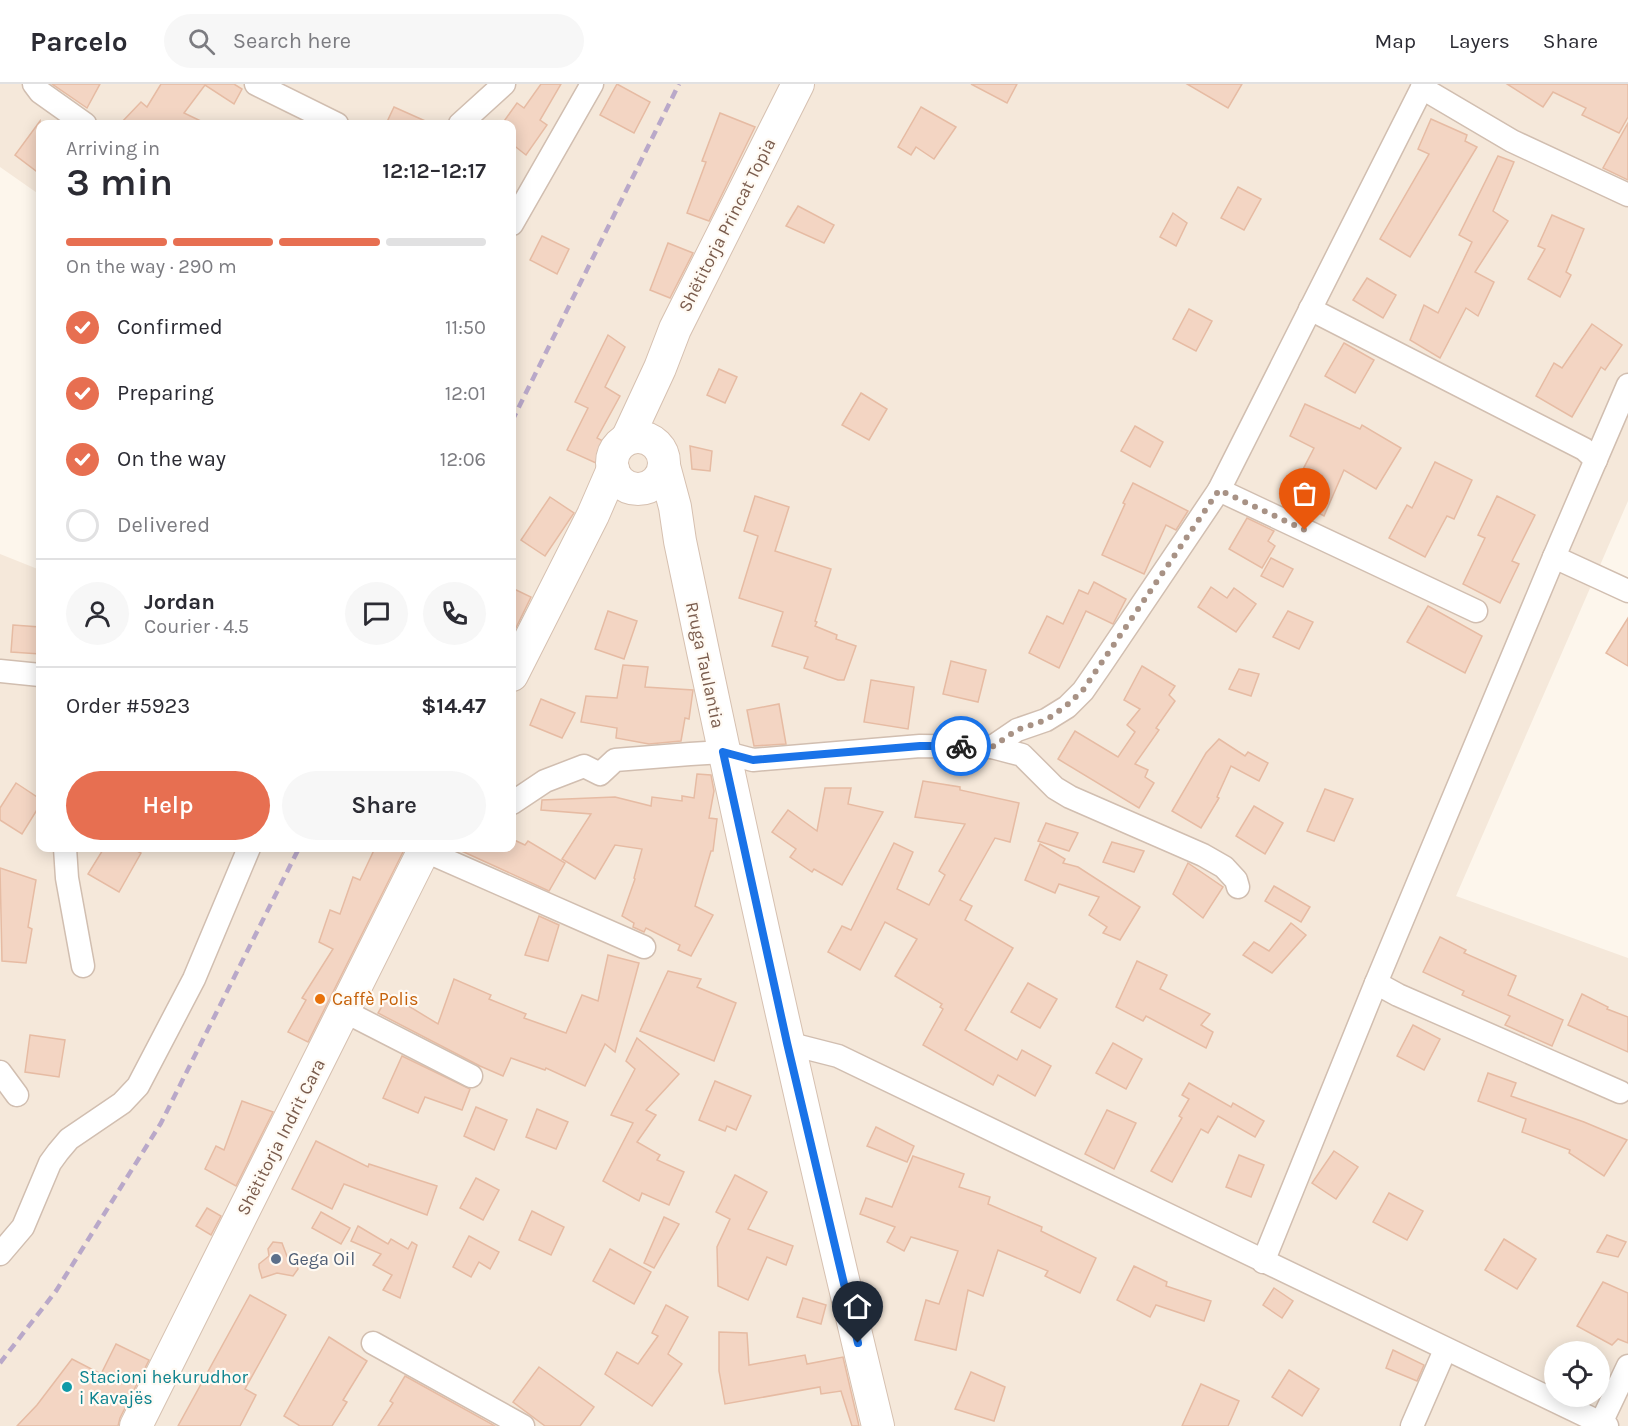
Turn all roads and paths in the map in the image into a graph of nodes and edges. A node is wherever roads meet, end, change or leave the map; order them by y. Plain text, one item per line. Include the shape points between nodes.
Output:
1 (34, 84) edge
2 (256, 84) edge
3 (592, 84) edge
4 (798, 84) edge
5 (500, 85) edge
6 (1423, 86) edge
7 (79, 120) edge
8 (328, 120) edge
9 (464, 120) edge
10 (1628, 195) edge
11 (516, 217) edge
12 (1310, 309) junction
13 (660, 368) junction
14 (1628, 385) edge
15 (1596, 460) junction
16 (644, 473) junction
17 (1219, 490) junction
18 (1554, 557) junction
19 (1628, 591) edge
20 (1476, 611) dead end
21 (516, 667) edge
22 (0, 671) edge
23 (36, 675) edge
24 (992, 747) junction
25 (723, 752) junction
26 (516, 800) edge
27 (65, 852) edge
28 (247, 852) edge
29 (423, 852) edge
30 (431, 852) edge
31 (1238, 887) dead end
32 (644, 947) dead end
33 (83, 966) dead end
34 (1376, 983) junction
35 (344, 1011) junction
36 (787, 1043) junction
37 (0, 1072) edge
38 (471, 1076) dead end
39 (1620, 1092) dead end
40 (17, 1095) dead end
41 (0, 1254) edge
42 (1263, 1262) junction
43 (373, 1343) dead end
44 (1445, 1350) junction
45 (1628, 1366) edge
46 (139, 1425) edge
47 (1604, 1425) edge
48 (523, 1426) edge
49 (878, 1426) edge
50 (1412, 1426) edge

1 - 7 street
2 - 8 street
3 - 11 street
4 - 13 main road, Shëtitorja Princat Topia via 675,329
5 - 9 street
6 - 10 street via 1512,141
6 - 12 street
12 - 15 street via 1584,449
12 - 17 street
13 - 16 main road, Shëtitorja Princat Topia
13 - 16 main road, Shëtitorja Princat Topia via 627,439 614,454
14 - 15 street
15 - 18 street
16 - 21 main road via 593,514
16 - 25 main road, Rruga Taulantia via 675,507
17 - 20 street
17 - 24 street via 1083,690 1046,720 1017,730
18 - 19 street
18 - 34 street
22 - 23 street
24 - 25 street via 920,746 753,760
24 - 31 street via 1022,755 1055,788 1070,797 1203,855 1224,867
25 - 26 street via 615,760 600,774 584,766 545,781
25 - 36 main road, Rruga Taulantia
27 - 33 street
28 - 41 street via 194,979 138,1086 122,1103 69,1139 58,1152 23,1227
29 - 35 main road, Shëtitorja Indrit Cara
30 - 32 street
34 - 39 street
34 - 42 street
35 - 38 street
35 - 46 main road, Shëtitorja Indrit Cara
36 - 42 street via 838,1056
36 - 49 main road, Rruga Taulantia
37 - 40 street
42 - 44 street
43 - 48 street
44 - 47 street
44 - 50 street
45 - 47 street

